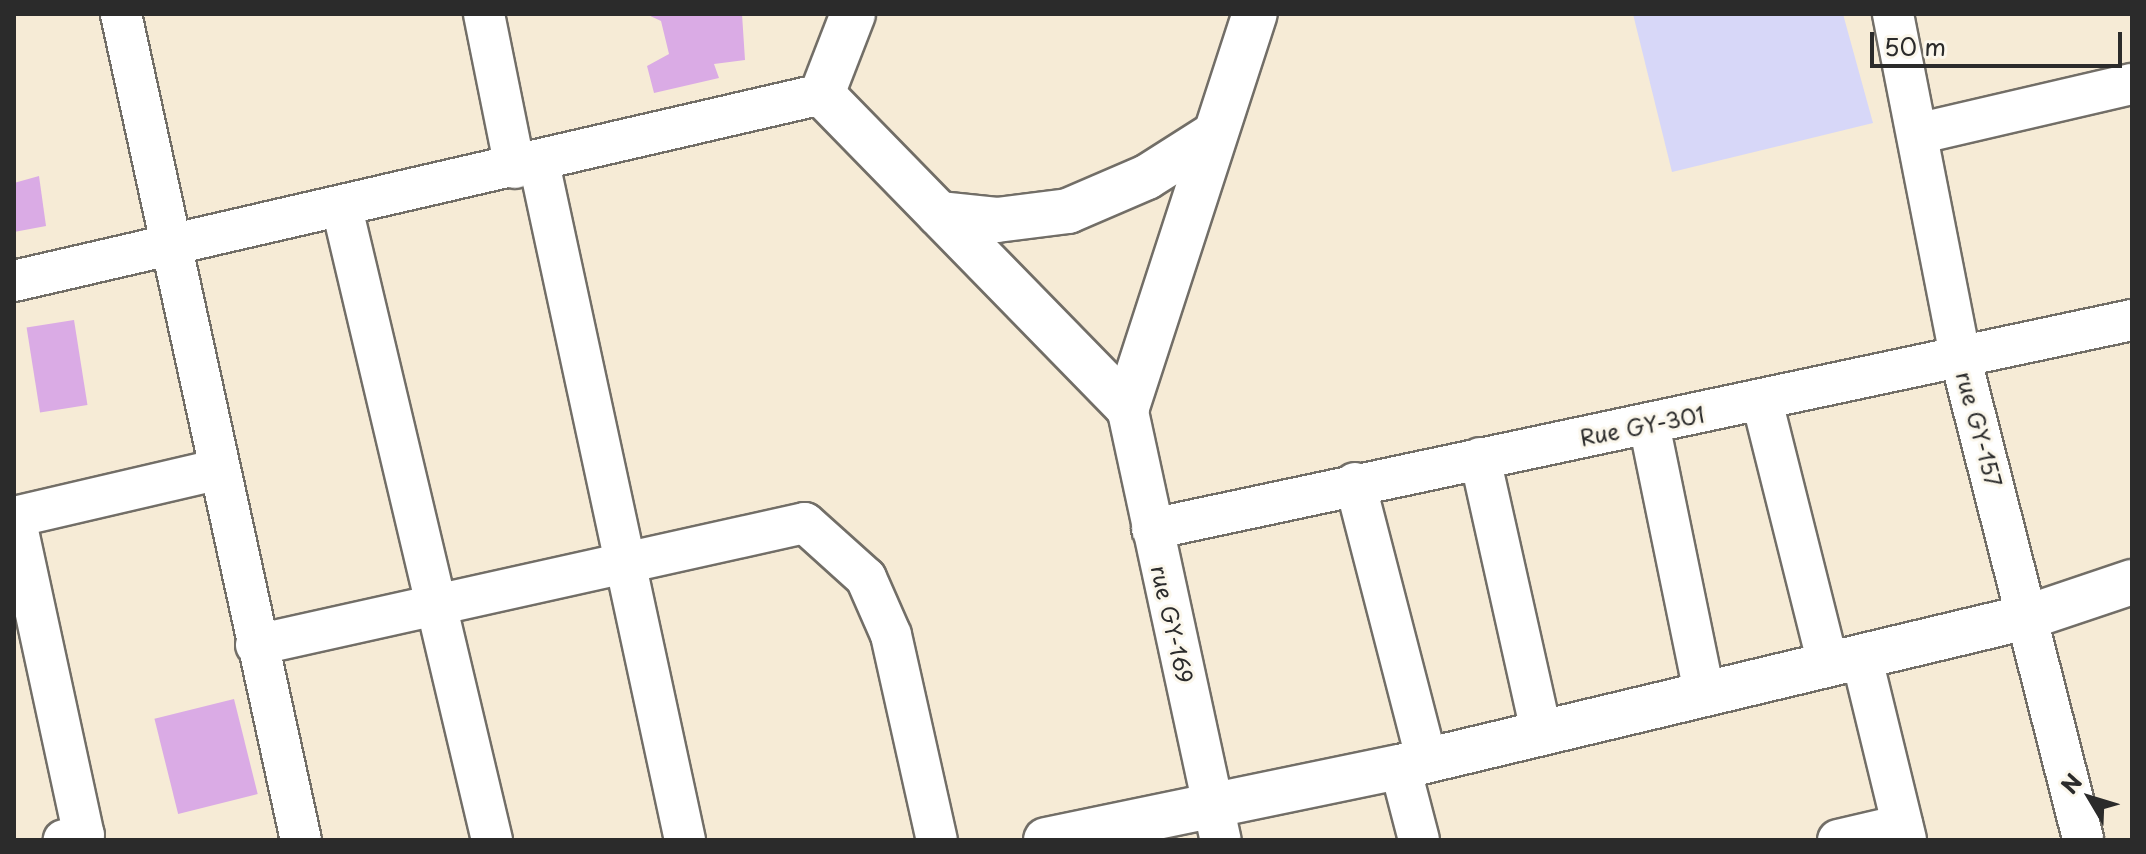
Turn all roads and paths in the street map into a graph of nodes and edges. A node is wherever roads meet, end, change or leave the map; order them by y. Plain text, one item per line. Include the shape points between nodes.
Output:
1 (121, 14) edge
2 (484, 14) edge
3 (853, 14) edge
4 (1255, 14) edge
5 (1893, 14) edge
6 (2132, 84) edge
7 (822, 94) junction
8 (1921, 133) junction
9 (1210, 137) junction
10 (527, 165) junction
11 (342, 208) junction
12 (939, 214) junction
13 (166, 247) junction
14 (14, 281) edge
15 (2132, 320) edge
16 (1961, 360) junction
17 (1762, 401) junction
18 (1127, 407) junction
19 (1649, 424) junction
20 (1480, 458) junction
21 (216, 470) junction
22 (1355, 483) junction
23 (15, 517) edge
24 (1152, 529) junction
25 (628, 562) junction
26 (2132, 582) edge
27 (439, 604) junction
28 (2031, 616) junction
29 (256, 645) junction
30 (1844, 659) junction
31 (1704, 691) junction
32 (1541, 732) junction
33 (1413, 764) junction
34 (1217, 822) edge
35 (1904, 833) edge
36 (64, 840) edge
37 (301, 840) edge
38 (492, 840) edge
39 (685, 840) edge
40 (937, 840) edge
41 (1046, 840) edge
42 (1419, 840) edge
43 (1838, 840) edge
44 (2083, 840) edge

1 - 13 street
2 - 10 street
3 - 7 street
4 - 9 street
5 - 8 street, rue GY-157
6 - 8 street
7 - 10 street
7 - 12 street
8 - 16 street, rue GY-157
9 - 12 street via 1147,177 1068,211 997,220
9 - 18 street
10 - 11 street
10 - 25 street
11 - 13 street
11 - 27 street
12 - 18 street
13 - 14 street
13 - 21 street
15 - 16 street, Rue GY-301
16 - 17 street, Rue GY-301
16 - 28 street, rue GY-157
17 - 19 street, Rue GY-301
17 - 30 street
18 - 24 street, rue GY-169
19 - 20 street, Rue GY-301
19 - 31 street
20 - 22 street, Rue GY-301
20 - 32 street
21 - 23 street
21 - 29 street
22 - 24 street, Rue GY-301
22 - 33 street
23 - 36 street via 84,835
24 - 34 street, rue GY-169
25 - 27 street
25 - 39 street
25 - 40 street via 805,523 866,578 891,635
26 - 28 street
27 - 29 street
27 - 38 street
28 - 30 street
28 - 44 street, rue GY-157
29 - 37 street
30 - 31 street
30 - 35 street
31 - 32 street
32 - 33 street
33 - 34 street
33 - 42 street
34 - 41 street
35 - 43 street

